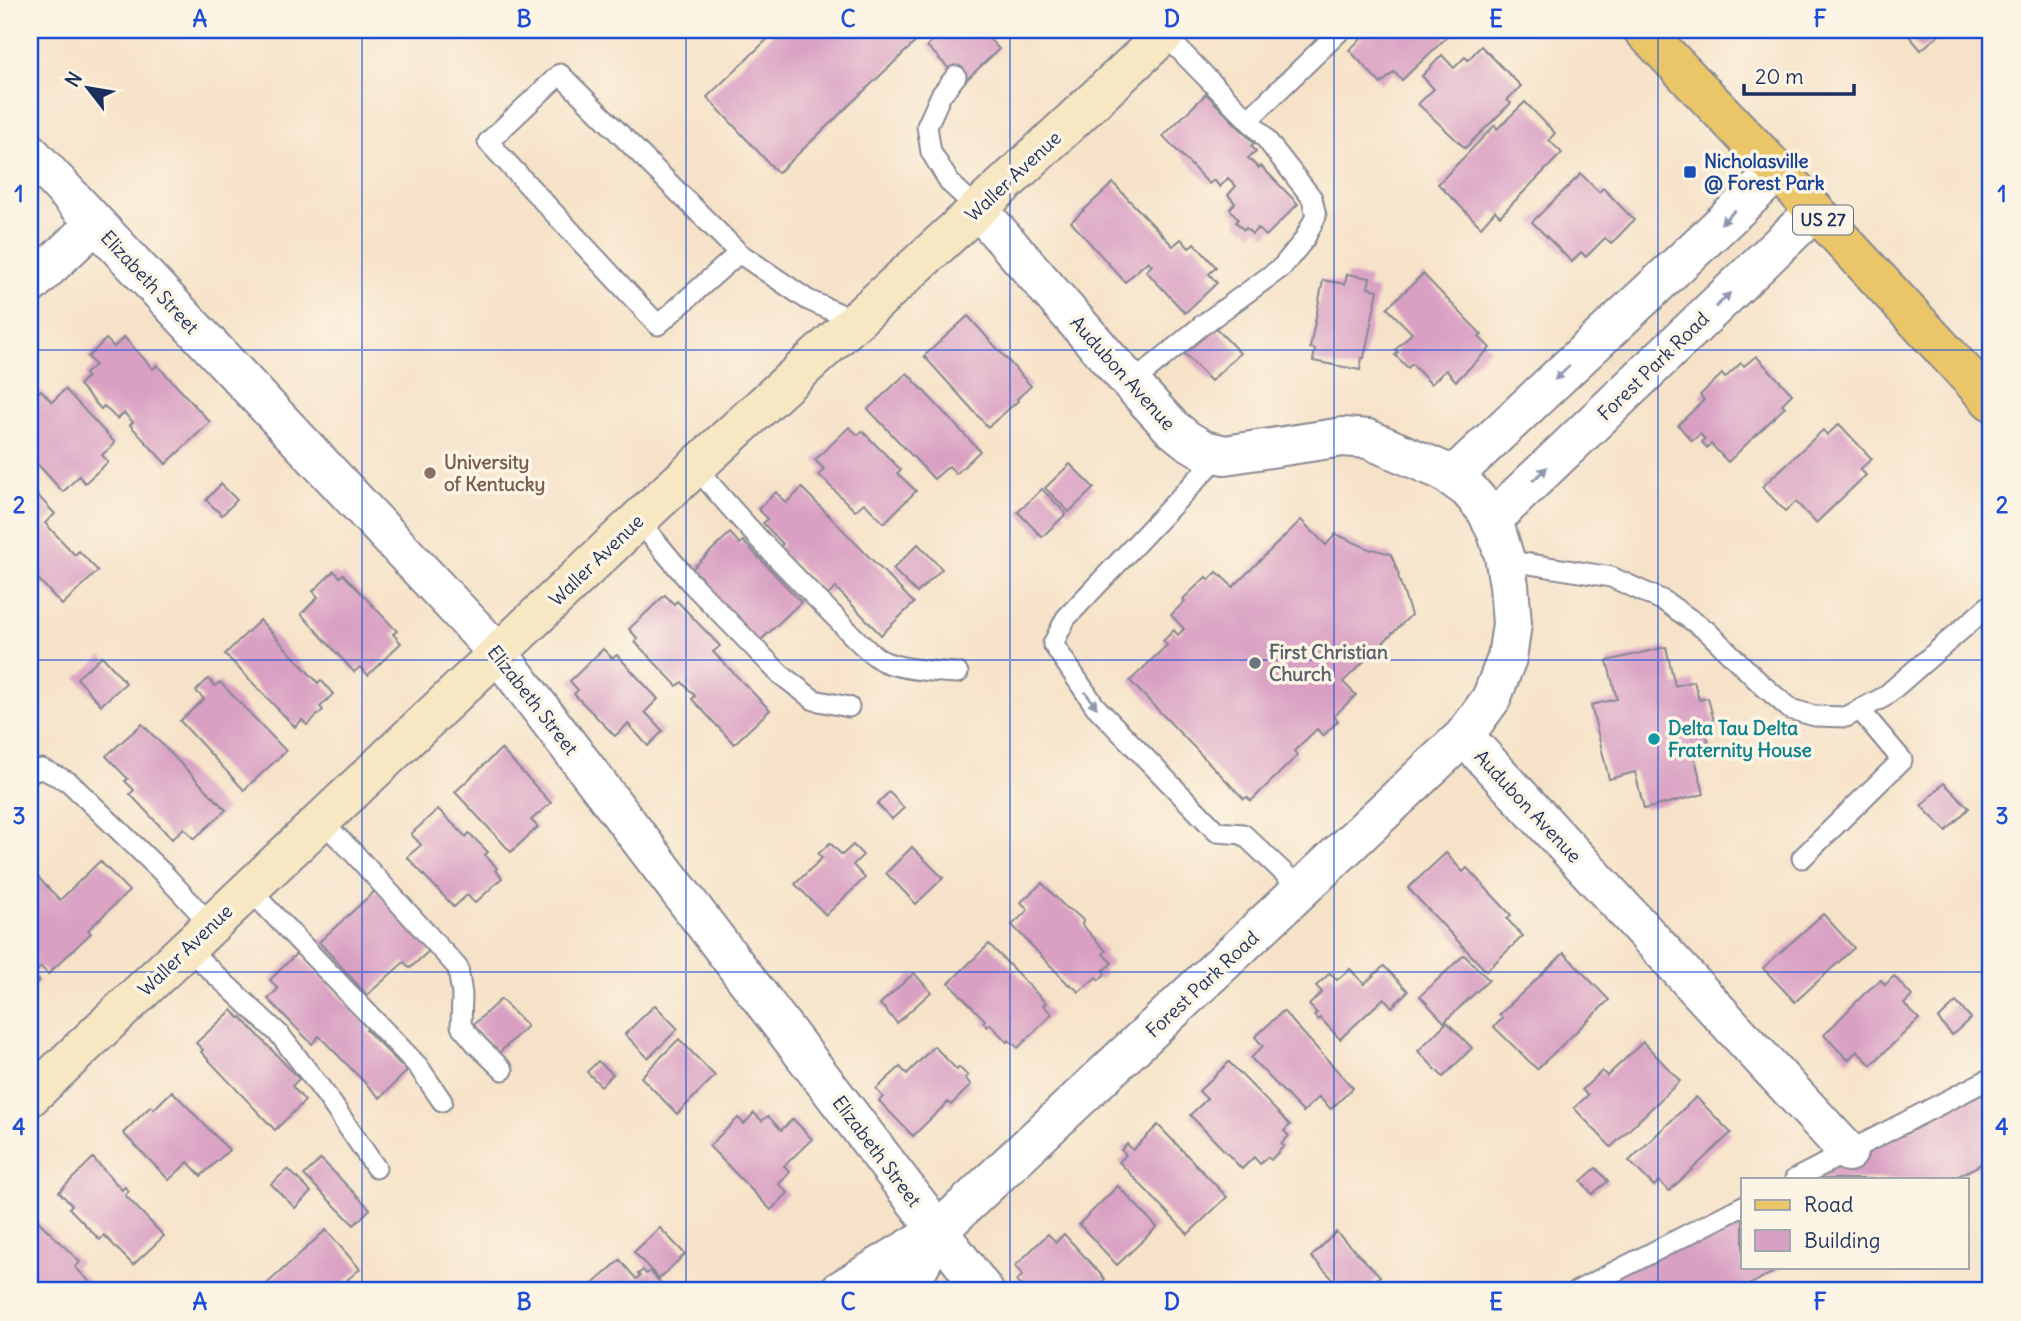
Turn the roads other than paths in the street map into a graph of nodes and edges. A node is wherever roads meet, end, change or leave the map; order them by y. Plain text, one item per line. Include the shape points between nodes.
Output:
1 (1341, 30) edge
2 (1643, 30) edge
3 (1167, 32) edge
4 (956, 76) dead end
5 (1248, 120) junction
6 (30, 153) edge
7 (1778, 170) junction
8 (978, 209) junction
9 (1815, 211) junction
10 (95, 223) junction
11 (739, 253) junction
12 (30, 285) edge
13 (856, 321) junction
14 (1132, 383) junction
15 (1991, 401) edge
16 (1222, 453) junction
17 (696, 467) junction
18 (1452, 477) junction
19 (638, 520) junction
20 (1491, 521) junction
21 (1505, 560) junction
22 (1991, 604) edge
23 (498, 653) junction
24 (958, 673) dead end
25 (849, 707) dead end
26 (1860, 710) junction
27 (1464, 736) junction
28 (30, 772) edge
29 (321, 821) junction
30 (1802, 858) dead end
31 (248, 889) junction
32 (1302, 890) junction
33 (199, 937) junction
34 (503, 1070) dead end
35 (1991, 1078) edge
36 (30, 1097) edge
37 (442, 1101) dead end
38 (1848, 1152) junction
39 (376, 1168) dead end
40 (1796, 1178) edge
41 (1741, 1207) edge
42 (938, 1231) junction
43 (839, 1291) edge
44 (906, 1291) edge
45 (984, 1291) edge
46 (1577, 1291) edge

1 - 5 lane
2 - 7 main road, US 27
3 - 5 lane
3 - 8 main road, Waller Avenue
4 - 8 lane via 927,126 931,152 950,183
5 - 14 lane via 1312,198 1317,216 1282,267
6 - 10 street, Elizabeth Street
7 - 9 main road, US 27
7 -> 18 street
8 - 13 main road, Waller Avenue
8 - 14 street, Audubon Avenue
9 - 15 main road, US 27
20 -> 9 street, Forest Park Road
10 - 12 street
10 - 23 street, Elizabeth Street
11 - 11 lane via 561,74 488,142 659,325
11 - 13 lane via 808,300
13 - 17 main road, Waller Avenue
14 - 16 street, Audubon Avenue via 1186,440
16 - 18 street, Audubon Avenue via 1343,437 1368,439
16 -> 32 lane via 1066,618 1053,644 1095,706 1217,831 1242,834
17 - 19 main road, Waller Avenue
17 - 24 lane via 777,559 883,662
18 - 20 street, Audubon Avenue via 1468,489
19 - 23 main road, Waller Avenue
19 - 25 lane via 689,582 780,674 814,700
20 - 21 street, Audubon Avenue
21 - 26 lane via 1611,577 1664,601 1707,631 1790,709 1846,717
21 - 27 street, Audubon Avenue via 1512,624 1507,658 1491,699
22 - 26 lane via 1884,697
23 - 29 main road, Waller Avenue
23 - 42 street, Elizabeth Street
26 - 30 lane via 1902,760
27 - 32 street, Forest Park Road
27 - 38 street, Audubon Avenue
28 - 33 lane via 43,769 69,782 164,874
29 - 31 main road, Waller Avenue
29 - 34 lane via 458,968 461,1026
31 - 33 main road, Waller Avenue
31 - 37 lane via 418,1066
32 - 42 street, Forest Park Road
33 - 36 main road, Waller Avenue
33 - 39 lane via 326,1094
35 - 38 lane
38 - 40 lane
41 - 46 lane
42 - 43 street, Forest Park Road
42 - 44 street, Forest Park Road
42 - 45 street, Elizabeth Street

